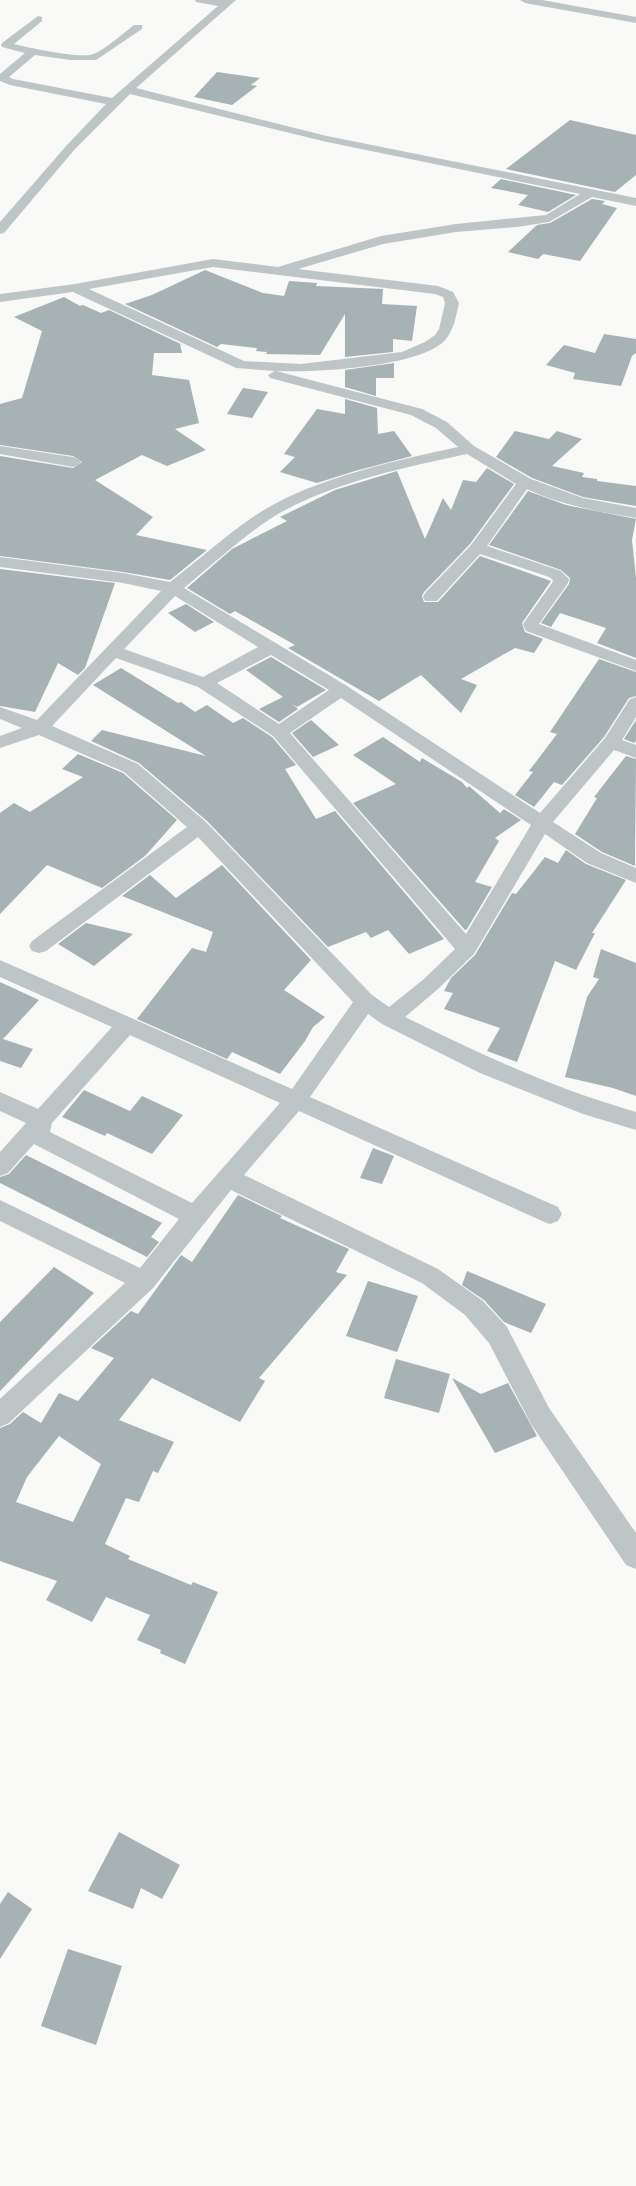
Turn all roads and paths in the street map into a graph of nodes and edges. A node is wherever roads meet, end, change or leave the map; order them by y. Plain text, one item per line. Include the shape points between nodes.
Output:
1 (200, 0) edge
2 (525, 0) edge
3 (229, 2) edge
4 (38, 19) dead end
5 (636, 20) edge
6 (138, 27) dead end
7 (33, 52) junction
8 (129, 90) junction
9 (114, 102) junction
10 (630, 190) dead end
11 (590, 193) junction
12 (618, 198) junction
13 (636, 202) edge
14 (0, 230) edge
15 (279, 271) junction
16 (75, 288) junction
17 (0, 298) edge
18 (241, 366) junction
19 (469, 449) junction
20 (0, 450) edge
21 (73, 462) dead end
22 (525, 482) junction
23 (636, 513) edge
24 (477, 548) junction
25 (0, 562) edge
26 (173, 588) junction
27 (431, 596) dead end
28 (272, 647) junction
29 (113, 651) junction
30 (636, 666) edge
31 (204, 683) junction
32 (342, 690) junction
33 (636, 703) edge
34 (0, 713) edge
35 (40, 728) junction
36 (279, 732) junction
37 (0, 742) edge
38 (611, 742) junction
39 (636, 752) edge
40 (541, 824) junction
41 (199, 827) junction
42 (636, 876) edge
43 (39, 946) dead end
44 (467, 949) junction
45 (0, 968) edge
46 (364, 1001) junction
47 (389, 1018) junction
48 (126, 1025) junction
49 (0, 1101) edge
50 (295, 1101) junction
51 (42, 1120) junction
52 (636, 1121) edge
53 (0, 1167) edge
54 (228, 1178) junction
55 (0, 1210) edge
56 (550, 1214) dead end
57 (195, 1216) junction
58 (144, 1282) junction
59 (0, 1415) edge
60 (636, 1556) edge

1 - 3 street
2 - 5 street
3 - 8 street
4 - 7 street via 6,45
6 - 7 street via 96,57 70,57
7 - 9 street via 4,76 6,81
8 - 9 street
8 - 11 street via 327,139
9 - 14 street via 75,142
10 - 12 street
11 - 12 street
11 - 15 street via 549,218 456,228 381,240
12 - 13 street
15 - 16 street via 212,263
15 - 18 street via 438,290 448,295 452,303 446,329 440,338 430,345 405,356 301,368
16 - 17 street
16 - 18 street
18 - 19 street via 416,411 436,420
19 - 22 street
19 - 26 street via 400,464 290,502 265,516
20 - 21 street
22 - 23 street via 575,500
22 - 24 street
24 - 27 street
24 - 30 street via 559,577 560,583 531,624 535,629
25 - 26 street via 124,578
26 - 28 street
26 - 29 street
28 - 31 street
28 - 32 street
29 - 31 street
29 - 35 street
31 - 36 street
32 - 36 street
32 - 40 street
33 - 38 street
34 - 35 street
35 - 37 street
35 - 41 street via 131,768
36 - 44 street
38 - 39 street
38 - 40 street
40 - 42 street via 594,858
40 - 44 street
41 - 43 street
41 - 46 street
44 - 47 street via 431,984
45 - 48 street
46 - 47 street
46 - 50 street
47 - 52 street via 488,1067 591,1108
48 - 50 street
48 - 51 street
49 - 51 street
50 - 54 street
50 - 56 street
51 - 53 street
51 - 57 street via 39,1132 42,1139
54 - 57 street
54 - 60 street via 430,1276 474,1308 498,1335 540,1416
55 - 58 street
57 - 58 street
58 - 59 street

